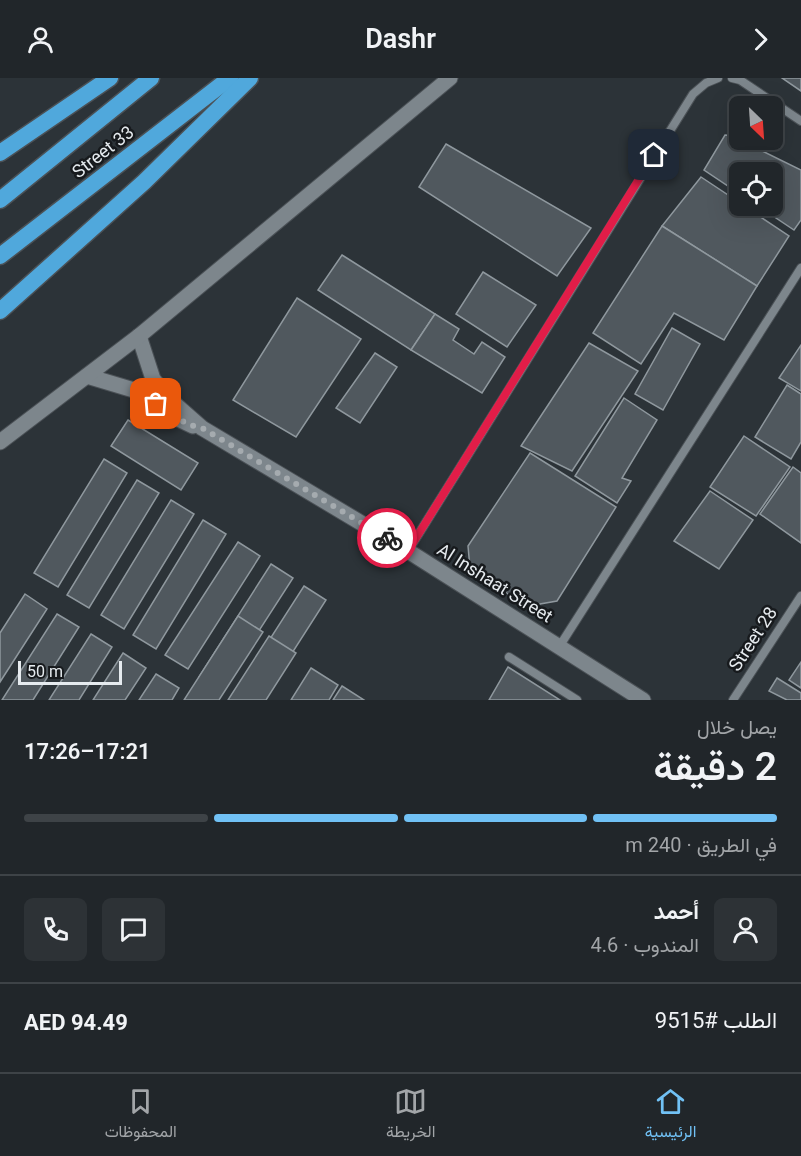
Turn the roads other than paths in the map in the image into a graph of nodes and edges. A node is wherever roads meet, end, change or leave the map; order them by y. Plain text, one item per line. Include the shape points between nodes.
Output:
1 (110, 78) edge
2 (151, 78) edge
3 (230, 78) edge
4 (250, 78) edge
5 (450, 78) edge
6 (718, 78) edge
7 (732, 78) edge
8 (801, 121) edge
9 (0, 153) edge
10 (0, 200) edge
11 (0, 256) edge
12 (801, 268) edge
13 (0, 311) edge
14 (140, 336) junction
15 (87, 376) junction
16 (202, 428) junction
17 (0, 441) edge
18 (408, 551) junction
19 (801, 596) edge
20 (559, 647) junction
21 (509, 657) dead end
22 (577, 700) edge
23 (643, 700) edge
24 (733, 700) edge

1 - 9 highway
2 - 10 highway, Street 33
3 - 11 highway, Street 33
4 - 13 highway via 129,196
5 - 14 street
6 - 18 lane via 693,94
7 - 8 lane
12 - 20 lane
14 - 15 street
14 - 16 street, Al Inshaat Street via 153,379
15 - 16 street, Al Inshaat Street via 137,391 174,417
15 - 17 street
16 - 18 street, Al Inshaat Street
18 - 20 street, Al Inshaat Street
19 - 24 lane, Street 28
20 - 23 street, Al Inshaat Street
21 - 22 lane

